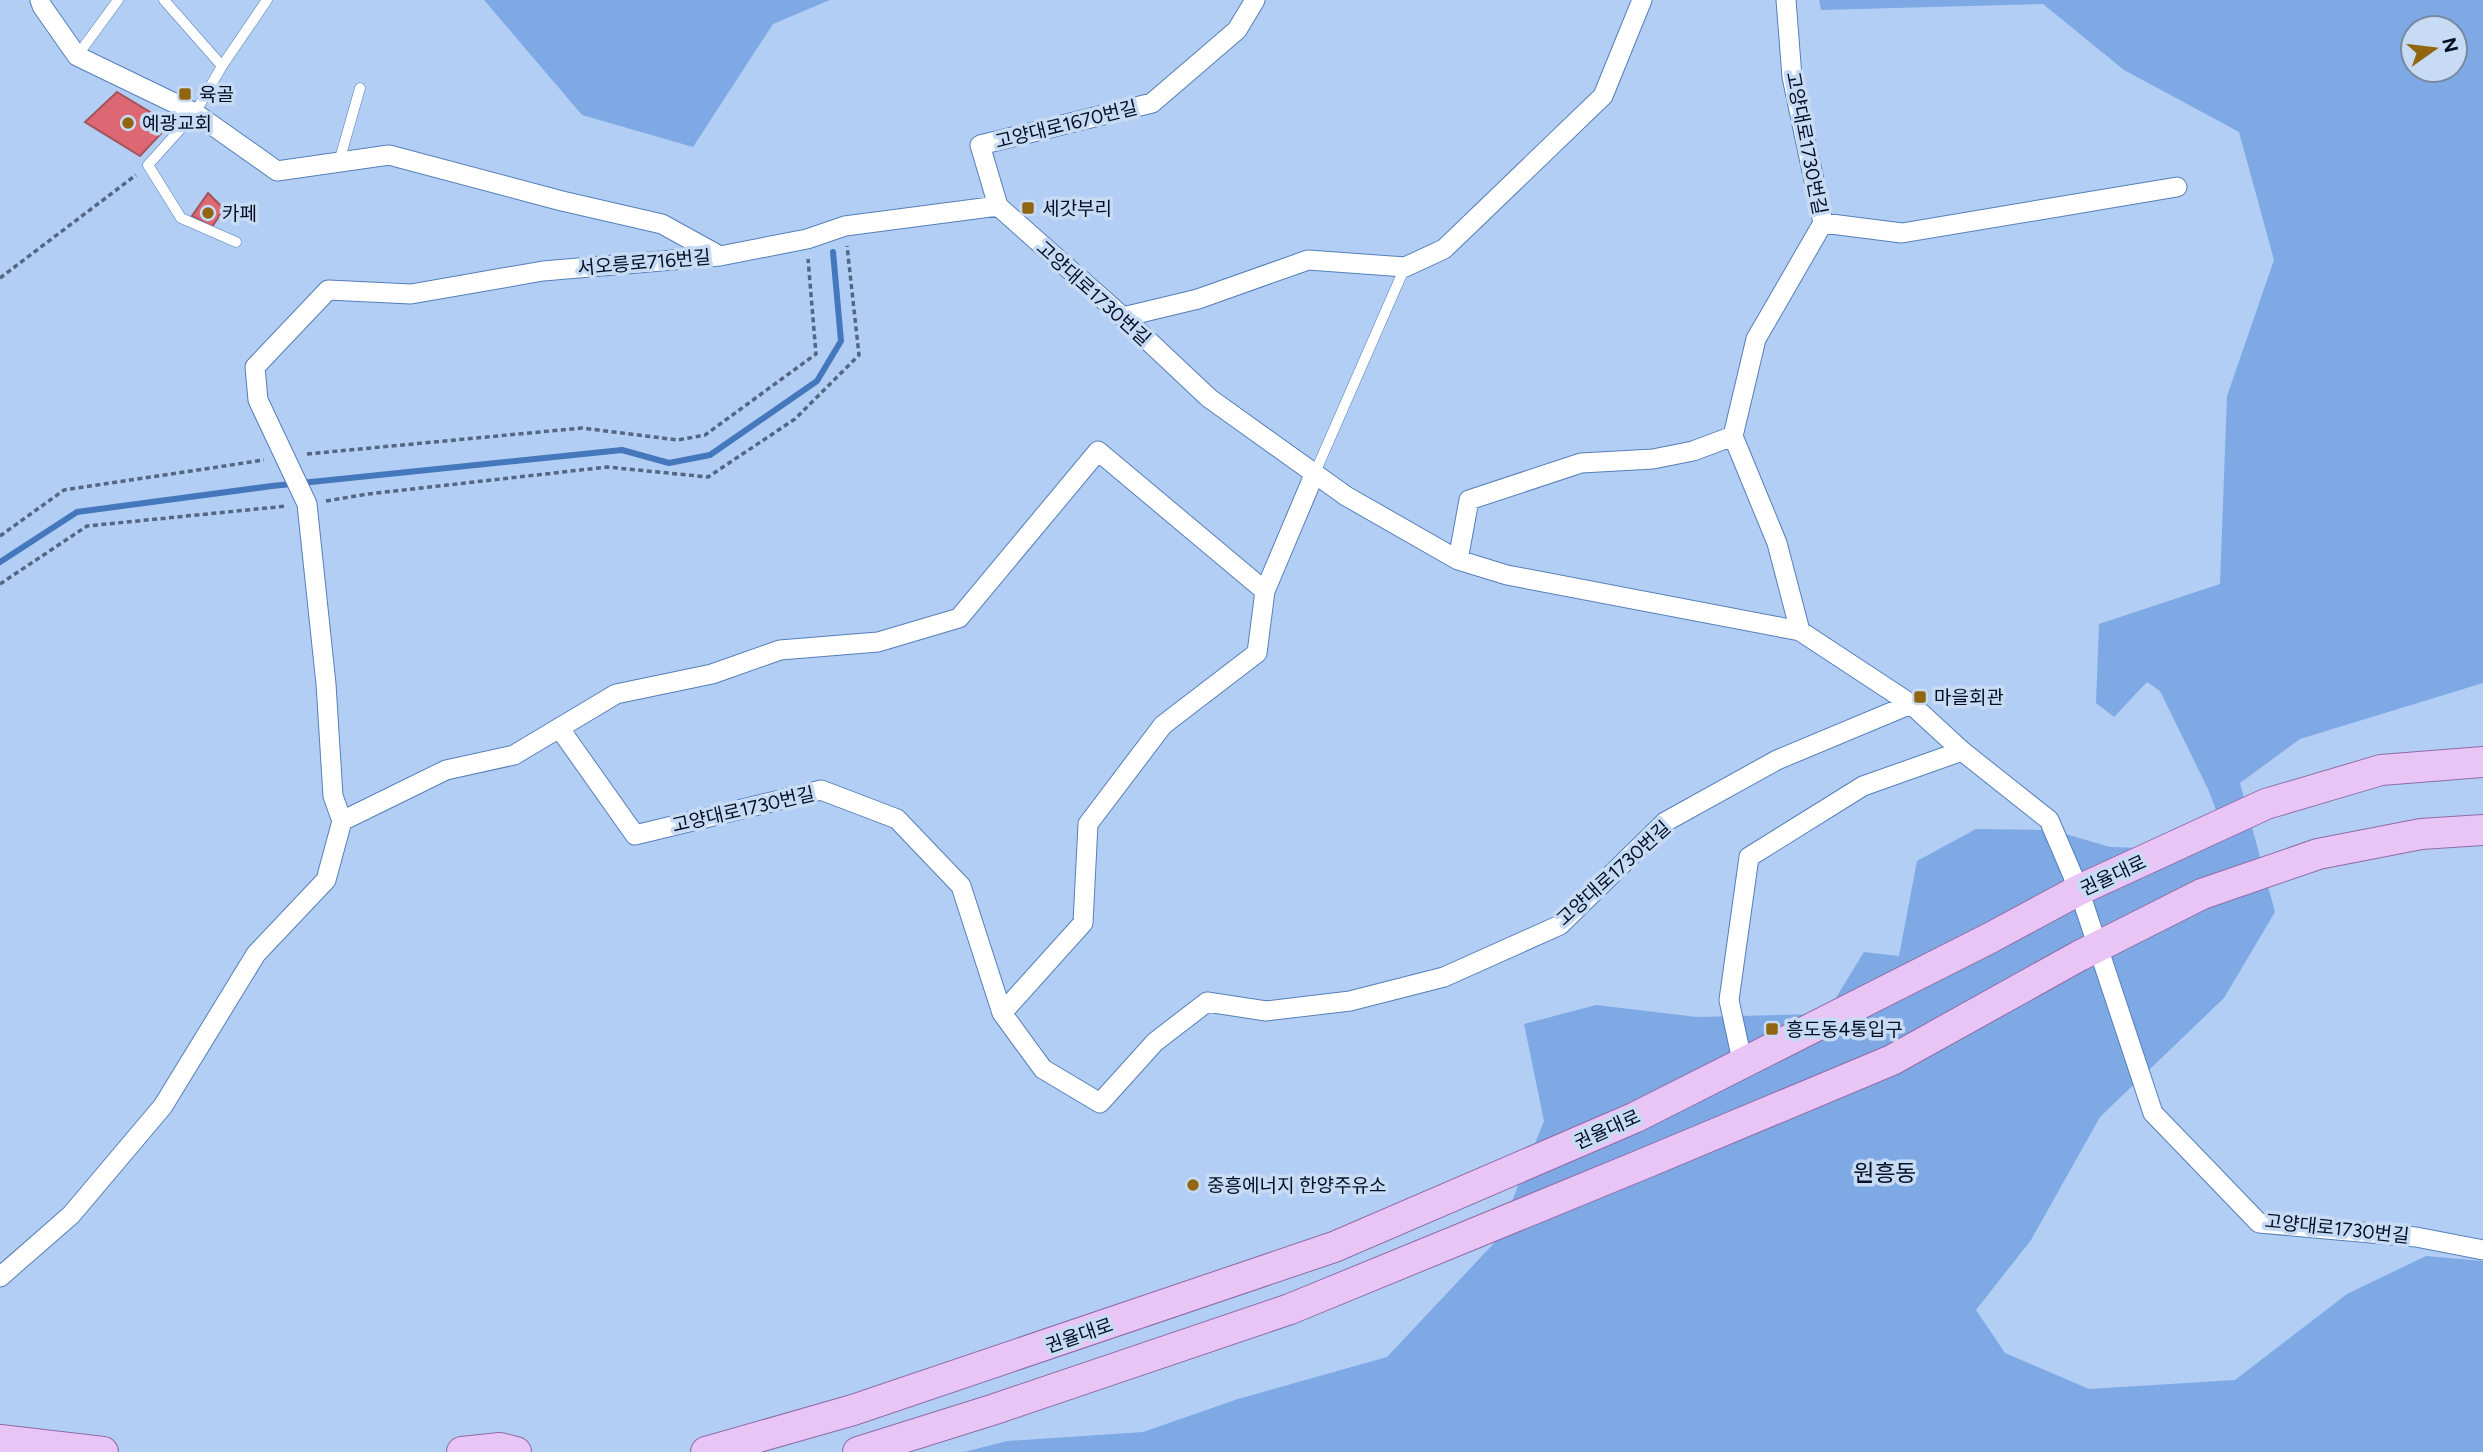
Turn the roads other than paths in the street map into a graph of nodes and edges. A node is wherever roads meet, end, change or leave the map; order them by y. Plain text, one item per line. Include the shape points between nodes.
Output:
1 (40, 0) edge
2 (118, 0) edge
3 (164, 0) edge
4 (267, 0) edge
5 (1255, 0) edge
6 (1642, 0) edge
7 (1786, 0) edge
8 (77, 56) junction
9 (222, 66) junction
10 (359, 88) dead end
11 (195, 113) junction
12 (339, 163) junction
13 (2177, 187) dead end
14 (998, 206) junction
15 (1823, 223) junction
16 (236, 242) dead end
17 (720, 256) junction
18 (1405, 267) junction
19 (1124, 317) junction
20 (1733, 436) junction
21 (1314, 475) junction
22 (1458, 560) junction
23 (1265, 591) junction
24 (1800, 631) junction
25 (1911, 704) junction
26 (560, 729) junction
27 (1962, 751) junction
28 (2483, 762) edge
29 (342, 821) junction
30 (2483, 830) edge
31 (2079, 890) junction
32 (2098, 946) junction
33 (1002, 1013) junction
34 (1743, 1065) junction
35 (2483, 1250) edge
36 (0, 1278) edge
37 (0, 1440) edge
38 (103, 1452) edge
39 (462, 1452) edge
40 (516, 1452) edge
41 (706, 1452) edge
42 (858, 1452) edge

1 - 8 street, 서오릉로716번길
2 - 8 lane
3 - 9 lane
4 - 9 lane
5 - 14 street, 고양대로1670번길 via 1237,30 1152,103 980,145
6 - 18 street via 1603,96 1444,249
7 - 15 street, 고양대로1730번길 via 1791,78
8 - 11 street, 서오릉로716번길
9 - 11 lane
10 - 12 lane
11 - 12 street, 서오릉로716번길 via 277,171
11 - 16 lane via 148,165 181,218
12 - 17 street, 서오릉로716번길 via 389,155 663,224
13 - 15 street via 1902,233
14 - 17 street via 845,226 807,239
14 - 19 street, 고양대로1730번길
15 - 20 street, 고양대로1730번길 via 1756,339
17 - 29 street, 서오릉로716번길 via 542,271 411,294 328,290 255,367 258,400 304,499 326,684 333,796
18 - 19 street via 1308,260 1198,299
18 - 21 lane
19 - 21 street, 고양대로1730번길 via 1209,398
20 - 22 street via 1653,459 1581,463 1469,500
20 - 24 street via 1777,543
21 - 22 street, 고양대로1730번길
21 - 23 street
22 - 24 street, 고양대로1730번길 via 1507,575
23 - 26 street via 1098,451 958,618 878,642 780,650 712,674 616,694
23 - 33 street via 1258,653 1163,725 1088,824 1083,923
24 - 25 street, 고양대로1730번길
25 - 27 street, 고양대로1730번길
25 - 33 street, 고양대로1730번길 via 1777,760 1665,822 1560,925 1444,977 1350,1001 1266,1011 1207,1002 1154,1042 1100,1103 1043,1069
26 - 29 street via 514,755 446,770
26 - 33 street, 고양대로1730번길 via 635,835 821,790 897,819 961,886
27 - 31 street, 고양대로1730번길 via 2049,821
27 - 34 street via 1863,786 1749,857 1729,1000
28 - 31 main road, 권율대로 via 2381,770 2266,804
29 - 36 street via 326,880 257,954 163,1106 71,1215
30 - 32 main road via 2421,834 2319,854 2202,894
31 - 32 street, 고양대로1730번길
31 - 34 main road, 권율대로
32 - 35 street, 고양대로1730번길 via 2153,1113 2259,1223 2416,1237
32 - 42 main road via 1892,1060 1290,1309
34 - 41 main road, 권율대로 via 1636,1117 1335,1247 853,1410
37 - 38 main road
39 - 40 main road via 500,1448

